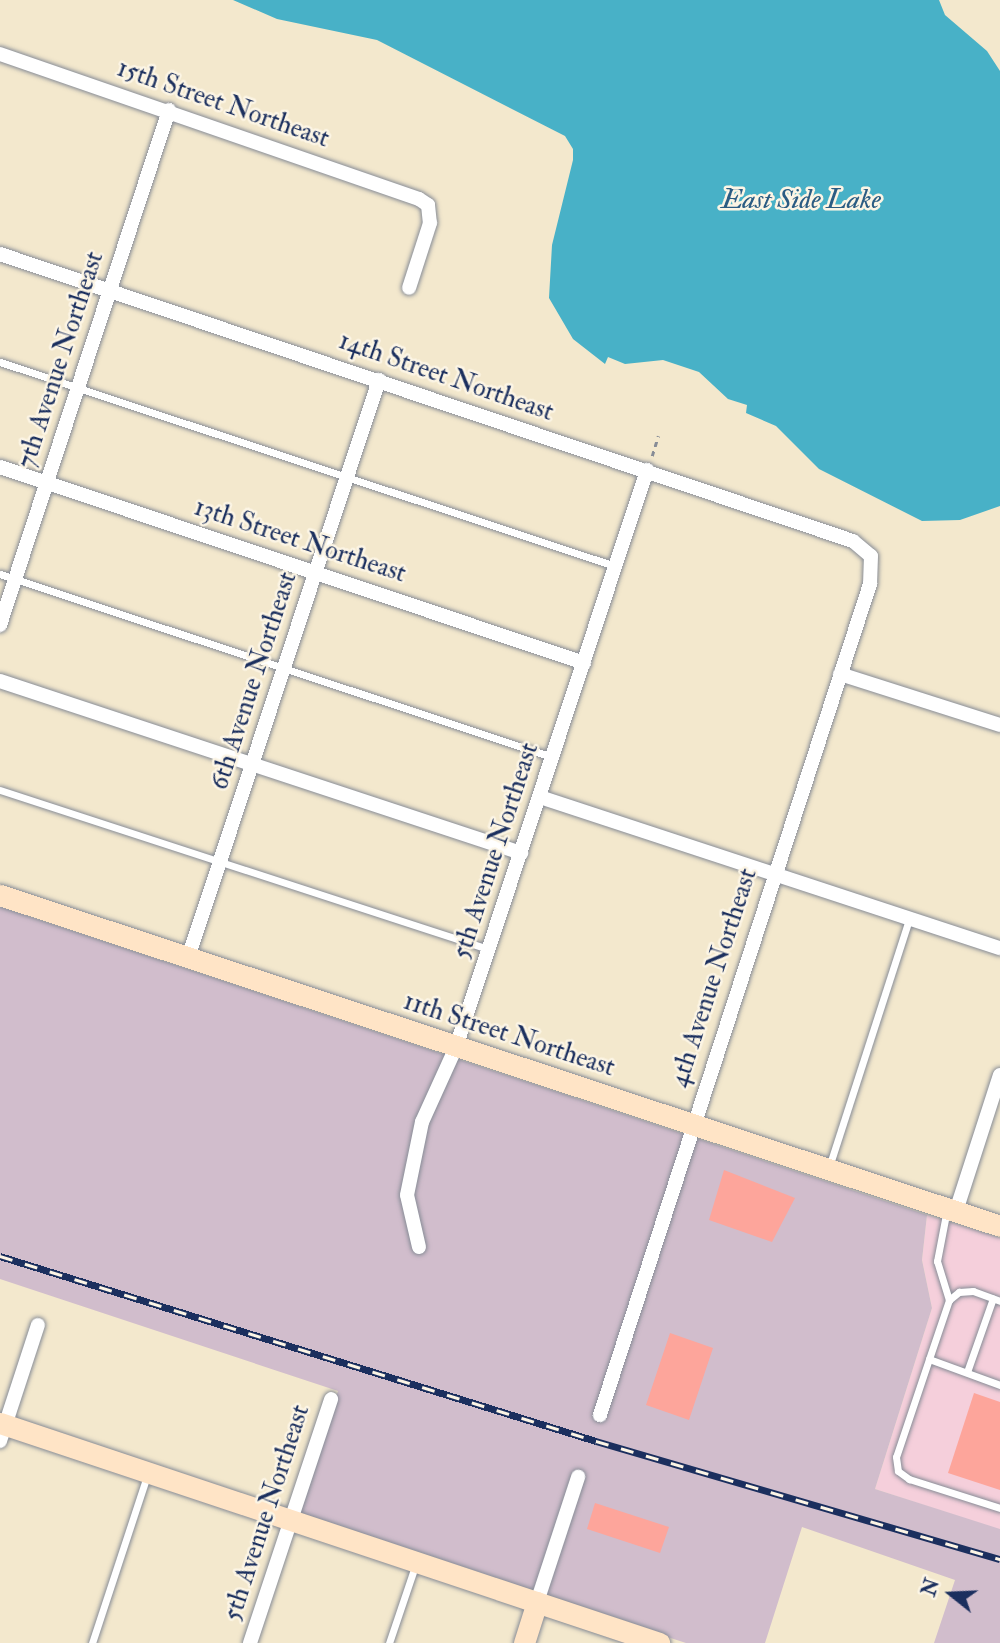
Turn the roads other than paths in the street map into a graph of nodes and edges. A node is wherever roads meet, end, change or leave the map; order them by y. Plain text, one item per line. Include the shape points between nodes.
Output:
1 (0, 54) edge
2 (169, 110) junction
3 (0, 254) edge
4 (408, 288) dead end
5 (110, 290) junction
6 (0, 362) edge
7 (379, 380) junction
8 (78, 387) junction
9 (0, 467) edge
10 (647, 470) junction
11 (347, 477) junction
12 (46, 483) junction
13 (871, 556) joint
14 (616, 566) junction
15 (316, 572) junction
16 (0, 574) edge
17 (15, 579) junction
18 (0, 625) edge
19 (584, 663) junction
20 (284, 669) junction
21 (841, 674) junction
22 (0, 681) edge
23 (1000, 725) edge
24 (553, 757) junction
25 (252, 765) junction
26 (0, 790) edge
27 (540, 797) junction
28 (521, 853) junction
29 (220, 863) junction
30 (776, 875) junction
31 (0, 895) edge
32 (909, 918) junction
33 (1000, 948) edge
34 (489, 949) junction
35 (188, 958) junction
36 (456, 1047) junction
37 (1000, 1075) edge
38 (695, 1126) junction
39 (828, 1170) junction
40 (951, 1210) junction
41 (1000, 1226) edge
42 (419, 1247) dead end
43 (949, 1300) junction
44 (996, 1300) edge
45 (38, 1325) dead end
46 (929, 1359) junction
47 (967, 1372) junction
48 (1000, 1385) edge
49 (331, 1399) dead end
50 (600, 1415) dead end
51 (2, 1429) edge
52 (149, 1472) junction
53 (578, 1477) dead end
54 (1000, 1508) edge
55 (292, 1519) junction
56 (416, 1562) junction
57 (537, 1602) junction
58 (92, 1643) edge
59 (250, 1643) edge
60 (389, 1643) edge
61 (524, 1643) edge
62 (659, 1643) edge

1 - 2 street, 15th Street Northeast
2 - 4 street, 15th Street Northeast via 428,205 430,223
2 - 5 street, 7th Avenue Northeast
3 - 5 street, 14th Street Northeast
5 - 7 street, 14th Street Northeast
5 - 8 street, 7th Avenue Northeast
6 - 8 lane
7 - 10 street, 14th Street Northeast
7 - 11 street, 6th Avenue Northeast
8 - 11 lane
8 - 12 street, 7th Avenue Northeast
9 - 12 street, 13th Street Northeast
10 - 13 street, 14th Street Northeast via 853,541
10 - 14 street, 5th Avenue Northeast
11 - 14 lane
11 - 15 street, 6th Avenue Northeast
12 - 15 street, 13th Street Northeast
12 - 17 street, 7th Avenue Northeast
13 - 21 street, 4th Avenue Northeast via 870,584
14 - 19 street, 5th Avenue Northeast
15 - 19 street, 13th Street Northeast
15 - 20 street, 6th Avenue Northeast
16 - 17 lane
17 - 18 street, 7th Avenue Northeast
17 - 20 lane
19 - 24 street, 5th Avenue Northeast
20 - 24 lane
20 - 25 street, 6th Avenue Northeast
21 - 23 street
21 - 30 street, 4th Avenue Northeast
22 - 25 street
24 - 27 street, 5th Avenue Northeast
25 - 28 street
25 - 29 street, 6th Avenue Northeast
26 - 29 lane
27 - 28 street, 5th Avenue Northeast
27 - 30 street
28 - 34 street, 5th Avenue Northeast
29 - 34 lane
29 - 35 street, 6th Avenue Northeast
30 - 32 street
30 - 38 street, 4th Avenue Northeast
31 - 35 street, 11th Street Northeast
32 - 33 street
32 - 39 lane
34 - 36 street, 5th Avenue Northeast
35 - 36 street, 11th Street Northeast
36 - 38 street, 11th Street Northeast
36 - 42 street, 5th Avenue Northeast via 422,1122 407,1195
37 - 40 street
38 - 39 street, 11th Street Northeast
38 - 50 street, 4th Avenue Northeast
39 - 40 street, 11th Street Northeast
40 - 41 street, 11th Street Northeast
40 - 43 lane via 937,1261
43 - 44 lane via 959,1292 973,1291
43 - 46 lane
44 - 47 lane
45 - 51 street
46 - 47 lane
46 - 54 lane via 895,1457 898,1471 909,1479
47 - 48 lane
49 - 55 street, 5th Avenue Northeast
51 - 52 street
52 - 55 street
52 - 58 lane
53 - 57 street
55 - 56 street
55 - 59 street, 5th Avenue Northeast
56 - 57 street
56 - 60 lane
57 - 61 street
57 - 62 street

